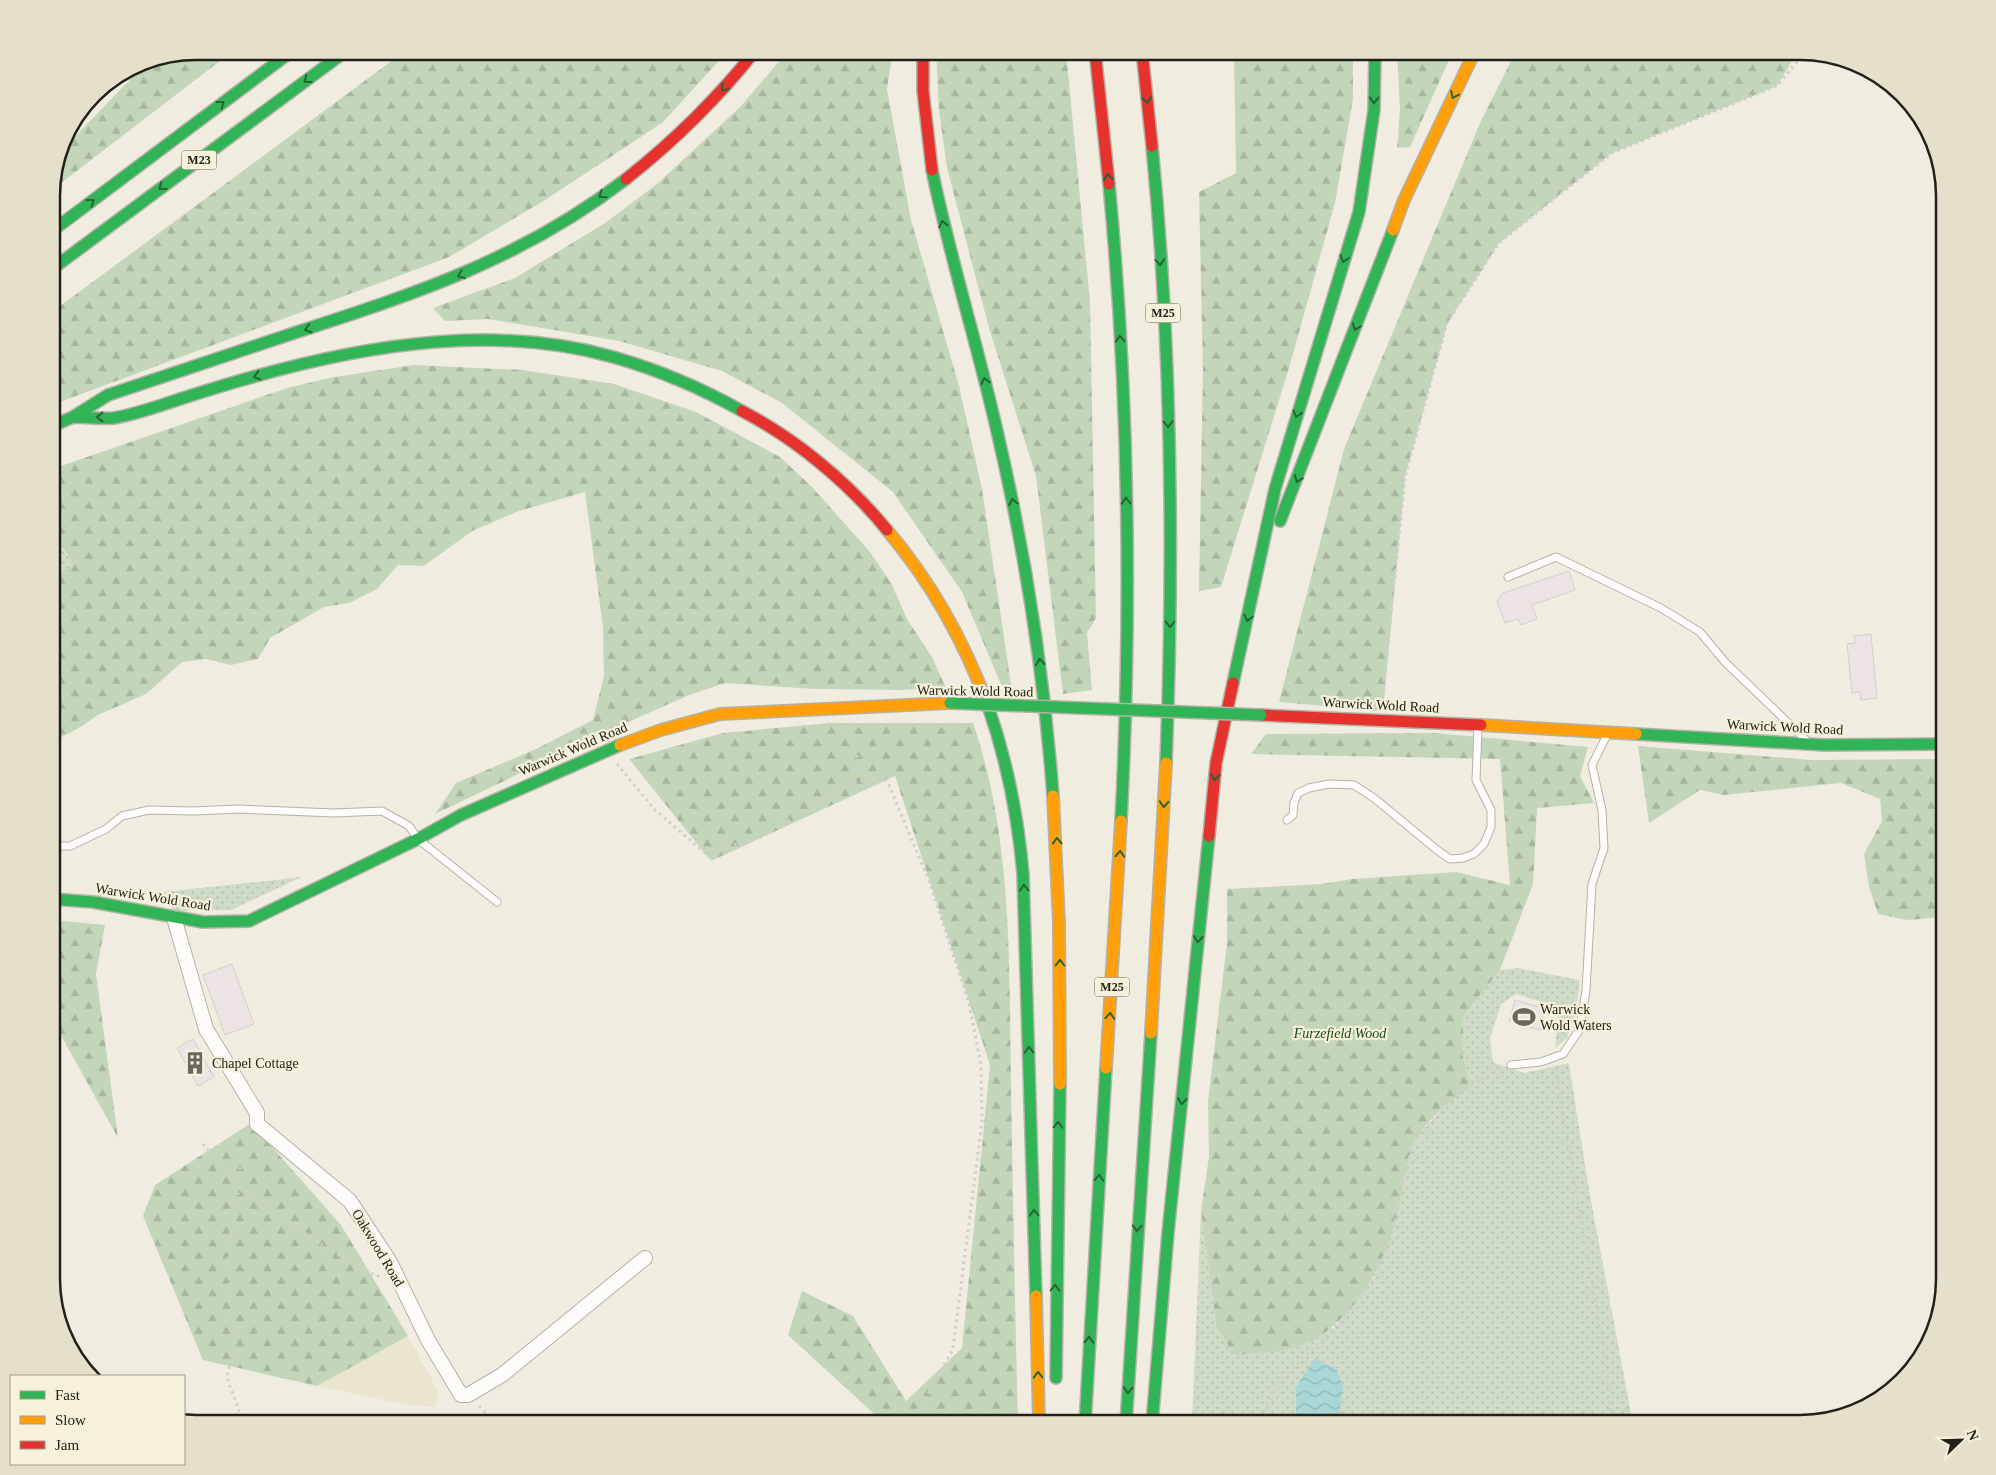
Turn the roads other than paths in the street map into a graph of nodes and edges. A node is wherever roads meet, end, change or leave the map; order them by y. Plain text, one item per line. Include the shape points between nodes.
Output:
1 (280, 60) edge
2 (334, 60) edge
3 (749, 60) edge
4 (924, 60) edge
5 (1096, 60) edge
6 (1143, 60) edge
7 (1375, 60) edge
8 (1471, 60) edge
9 (60, 225) edge
10 (60, 263) edge
11 (72, 417) junction
12 (60, 422) edge
13 (1258, 571) junction
14 (1508, 577) dead end
15 (1478, 726) junction
16 (1608, 733) junction
17 (1810, 743) junction
18 (1936, 744) edge
19 (1287, 820) dead end
20 (418, 839) junction
21 (60, 846) edge
22 (60, 900) edge
23 (497, 902) dead end
24 (174, 918) junction
25 (1511, 1065) road end
26 (645, 1258) dead end
27 (1056, 1388) dead end
28 (1039, 1415) edge
29 (1086, 1415) edge
30 (1127, 1415) edge
31 (1153, 1415) edge

9 -> 1 main road, M23
2 -> 10 main road, M23
3 -> 11 main road via 669,144 626,179 519,248 481,267 395,300 108,396
27 -> 4 main road via 1060,942 1050,753 1036,639 1012,495 980,360 943,226 930,157 924,110
29 -> 5 main road, M25 via 1120,843 1127,623 1121,361
6 -> 30 main road, M25 via 1162,294 1170,575 1163,837
7 -> 13 main road via 1374,110 1359,212 1275,489
8 -> 13 main road via 1404,200 1293,491
11 - 12 main road
28 -> 11 main road via 1025,908 1022,850 1009,774 979,682 956,632 913,563 852,492 814,458 771,428 681,380 612,357 518,342 431,342 338,356 228,383 115,418
13 -> 31 main road via 1216,762
14 - 17 lane via 1556,557 1661,608 1700,632 1725,662
15 - 16 main road, Warwick Wold Road
15 - 19 lane via 1476,780 1491,810 1492,827 1484,844 1474,854 1450,858 1436,850 1354,785 1329,784 1309,788 1298,794 1293,815
15 - 20 main road, Warwick Wold Road, bridge via 1380,719 950,703 720,714 605,750 460,815
16 - 17 main road, Warwick Wold Road
16 - 25 lane via 1592,765 1602,810 1604,848 1592,884 1585,1000 1580,1029 1563,1054 1541,1062
17 - 18 main road, Warwick Wold Road
20 - 21 lane via 409,826 382,811 149,810 122,816 106,829 70,846
20 - 23 lane
20 - 24 main road, Warwick Wold Road via 249,921 202,922
22 - 24 main road, Warwick Wold Road via 93,902
24 - 26 street, Oakwood Road via 206,1029 257,1113 257,1124 350,1201 390,1262 428,1340 461,1395 468,1395 502,1375

